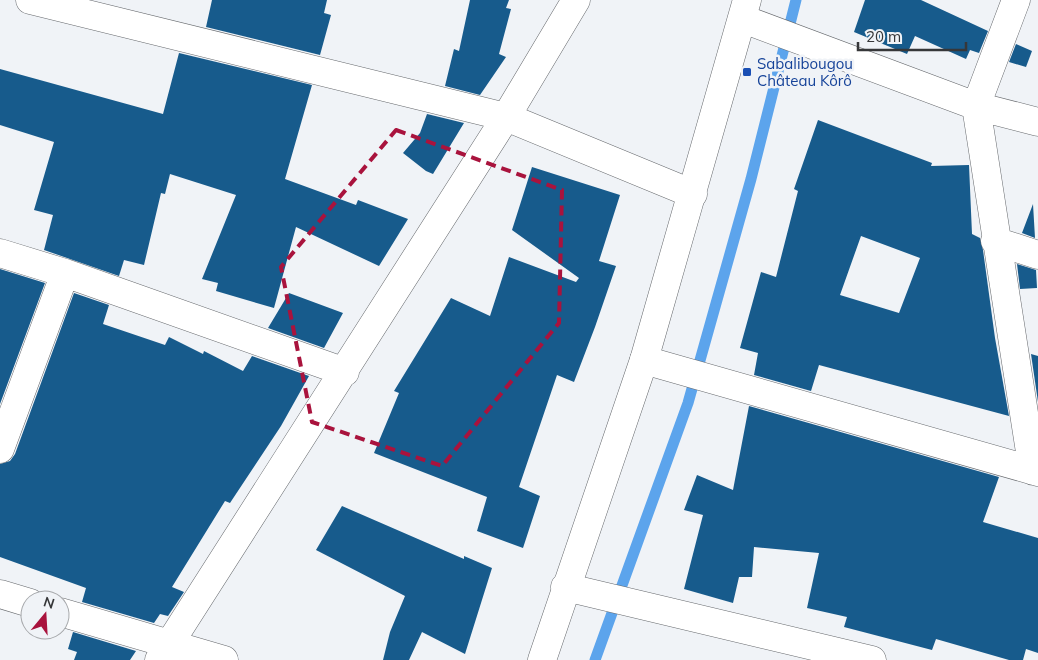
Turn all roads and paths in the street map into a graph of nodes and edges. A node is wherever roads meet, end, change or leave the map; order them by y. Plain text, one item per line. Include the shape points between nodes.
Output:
1 (30, 0) edge
2 (576, 0) edge
3 (1016, 0) edge
4 (745, 9) edge
5 (976, 106) junction
6 (506, 117) junction
7 (1038, 122) edge
8 (693, 194) junction
9 (995, 242) junction
10 (0, 253) edge
11 (1038, 255) edge
12 (65, 273) junction
13 (644, 360) junction
14 (345, 372) junction
15 (0, 449) edge
16 (1036, 471) edge
17 (566, 587) junction
18 (0, 594) edge
19 (20, 600) edge
20 (70, 616) edge
21 (164, 652) edge
22 (224, 660) edge
23 (542, 660) edge
24 (872, 660) edge

1 - 6 street
2 - 6 street
3 - 5 street
4 - 5 street
4 - 8 street
5 - 7 street
5 - 9 street
6 - 8 street
6 - 14 street
8 - 13 street
9 - 11 street
9 - 16 street
10 - 12 street
12 - 14 street
12 - 15 street
13 - 16 street
13 - 17 street
14 - 21 street
17 - 23 street
17 - 24 street
18 - 19 street
20 - 21 street
21 - 22 street

